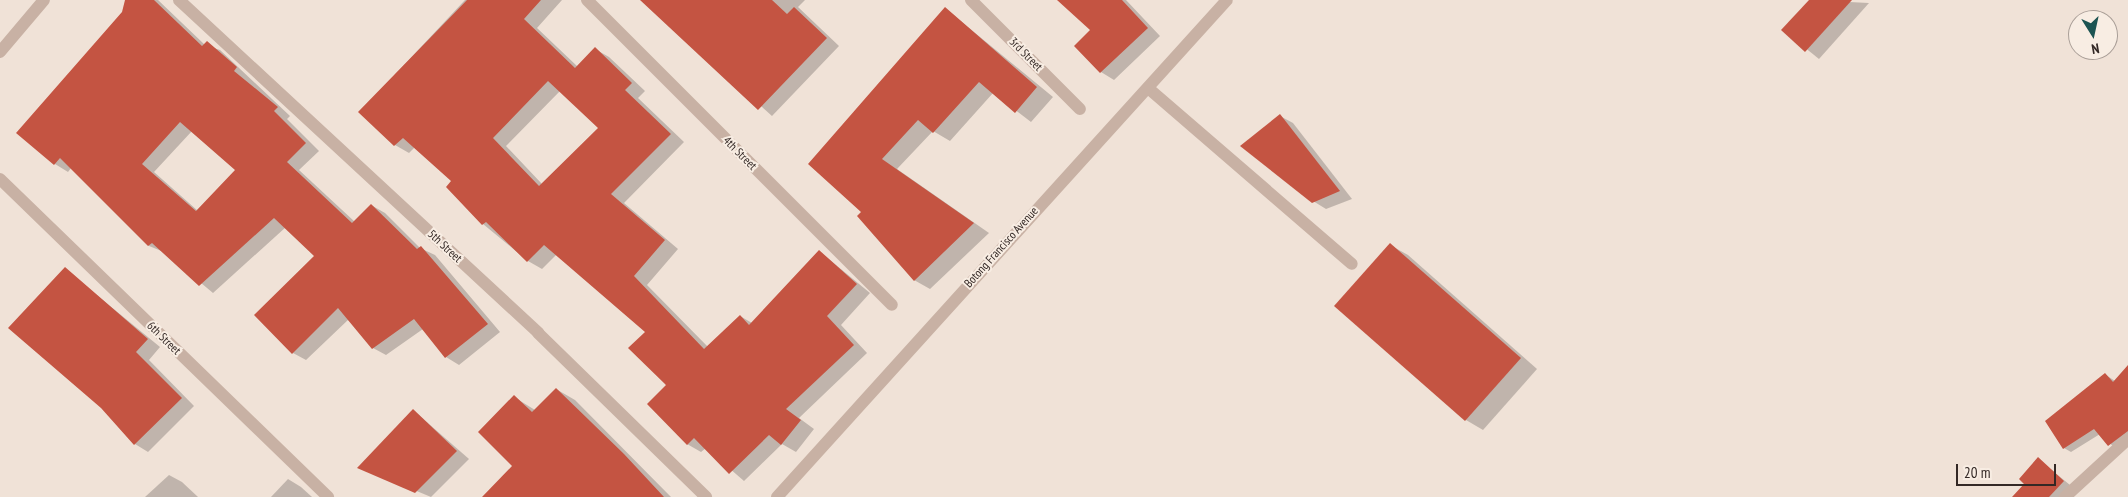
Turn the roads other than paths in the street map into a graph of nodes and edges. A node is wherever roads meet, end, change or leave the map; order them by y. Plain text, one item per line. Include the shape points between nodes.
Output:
1 (44, 0) edge
2 (180, 0) edge
3 (587, 0) edge
4 (971, 0) edge
5 (1228, 0) edge
6 (0, 52) edge
7 (1148, 88) junction
8 (1080, 108) dead end
9 (0, 179) edge
10 (1352, 264) dead end
11 (892, 305) dead end
12 (2128, 439) edge
13 (328, 497) edge
14 (706, 497) edge
15 (777, 497) edge
16 (2065, 497) edge

1 - 6 street
2 - 14 street, 5th Street via 538,333
3 - 11 street, 4th Street
4 - 8 street, 3rd Street
5 - 7 street, Botong Francisco Avenue
7 - 10 street
7 - 15 street, Botong Francisco Avenue
9 - 13 street, 6th Street
12 - 16 street

